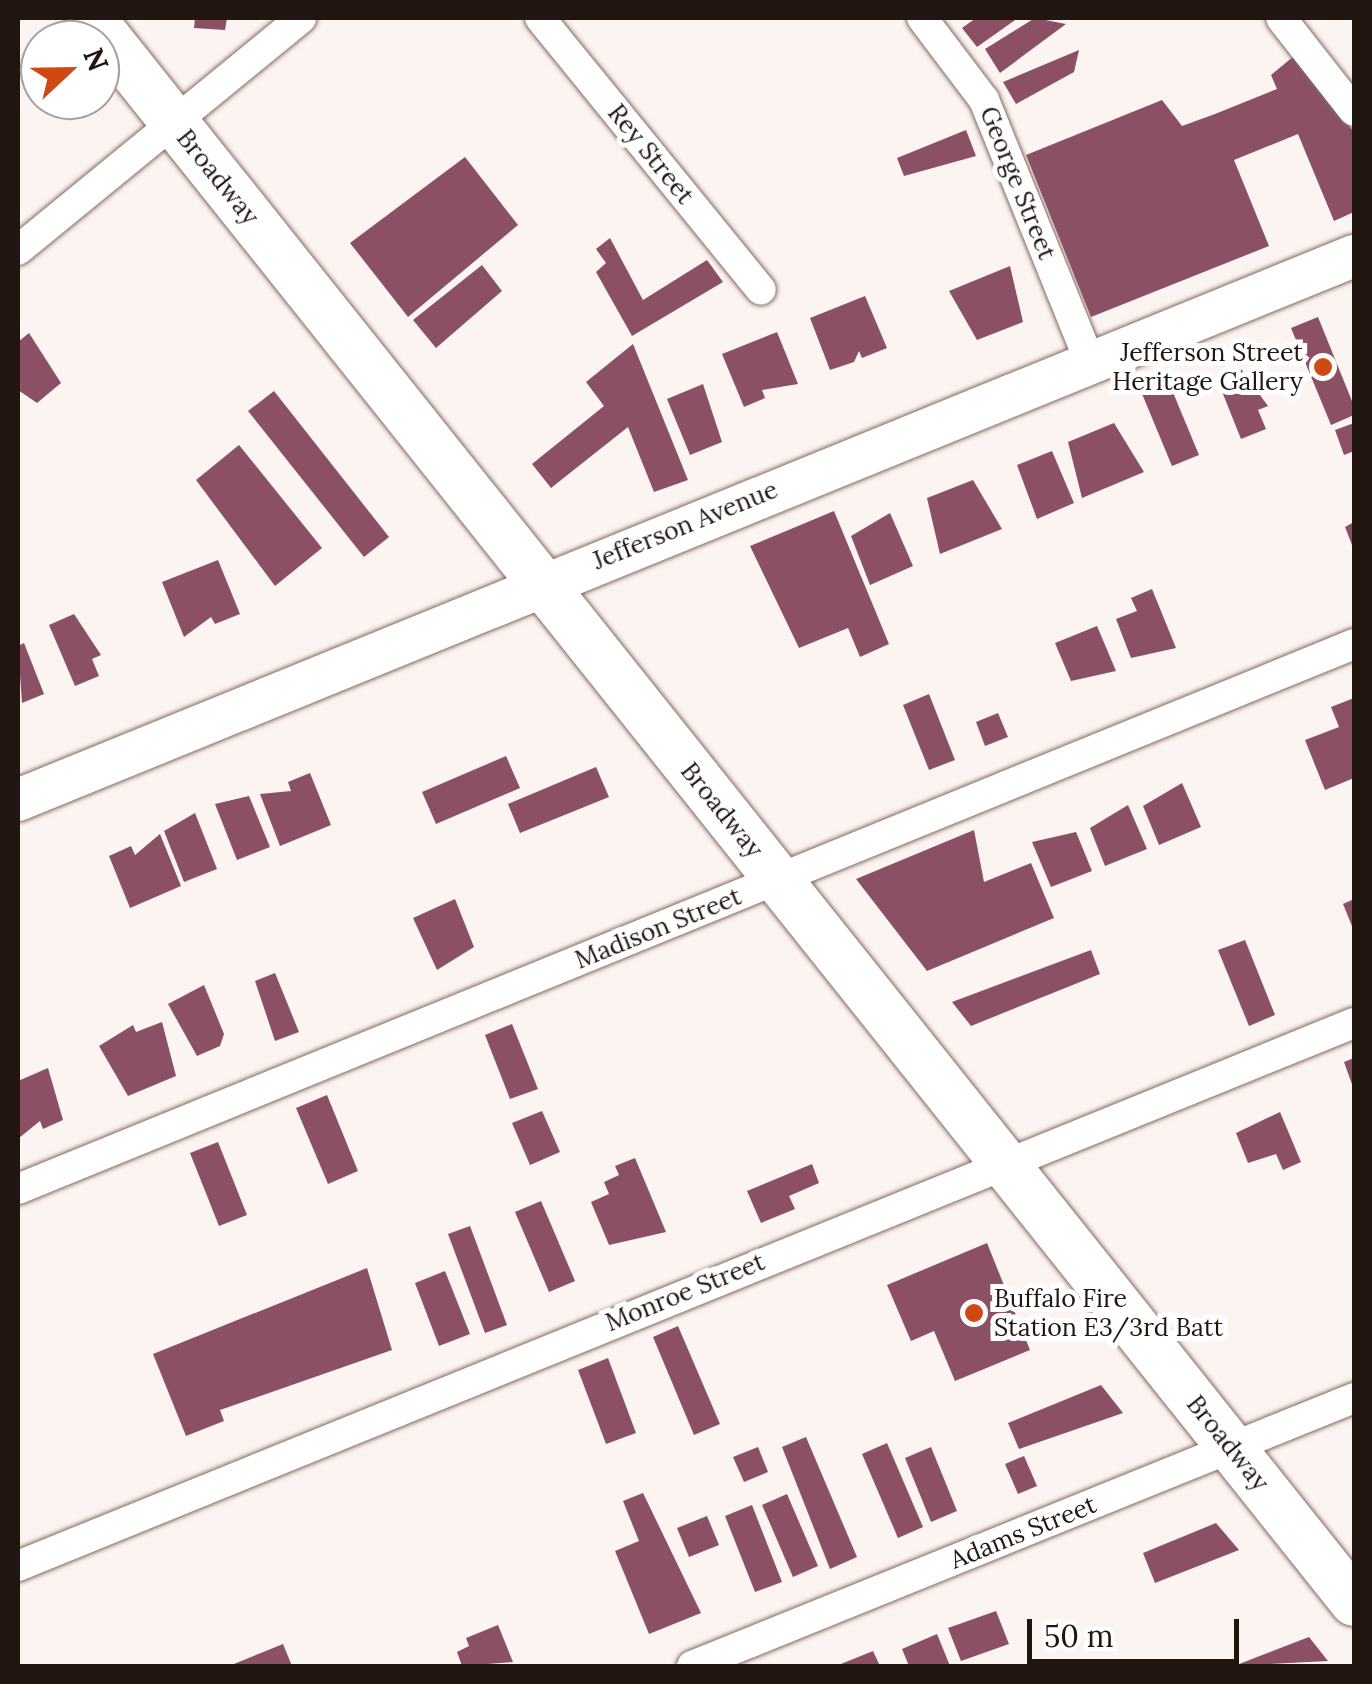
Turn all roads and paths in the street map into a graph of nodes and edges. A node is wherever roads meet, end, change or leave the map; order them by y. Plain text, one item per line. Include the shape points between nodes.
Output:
1 (91, 18) edge
2 (301, 18) edge
3 (540, 18) edge
4 (922, 18) edge
5 (1281, 18) edge
6 (1354, 111) edge
7 (174, 122) junction
8 (18, 250) edge
9 (1354, 256) edge
10 (761, 290) dead end
11 (1090, 363) junction
12 (542, 583) junction
13 (1354, 644) edge
14 (18, 800) edge
15 (778, 879) junction
16 (1354, 1023) edge
17 (1004, 1162) junction
18 (18, 1189) edge
19 (1354, 1398) edge
20 (1231, 1447) junction
21 (18, 1566) edge
22 (1354, 1602) edge
23 (692, 1666) edge

1 - 7 main road, Broadway
2 - 7 street
3 - 10 street, Rey Street
4 - 11 street, George Street via 984,100
5 - 6 street
7 - 8 street
7 - 12 main road, Broadway
9 - 11 street, Jefferson Avenue
11 - 12 street, Jefferson Avenue
12 - 14 street, Jefferson Avenue
12 - 15 main road, Broadway
13 - 15 street, Madison Street
15 - 17 main road, Broadway
15 - 18 street, Madison Street
16 - 17 street, Monroe Street
17 - 20 main road, Broadway
17 - 21 street, Monroe Street
19 - 20 street, Adams Street
20 - 22 main road, Broadway
20 - 23 street, Adams Street

